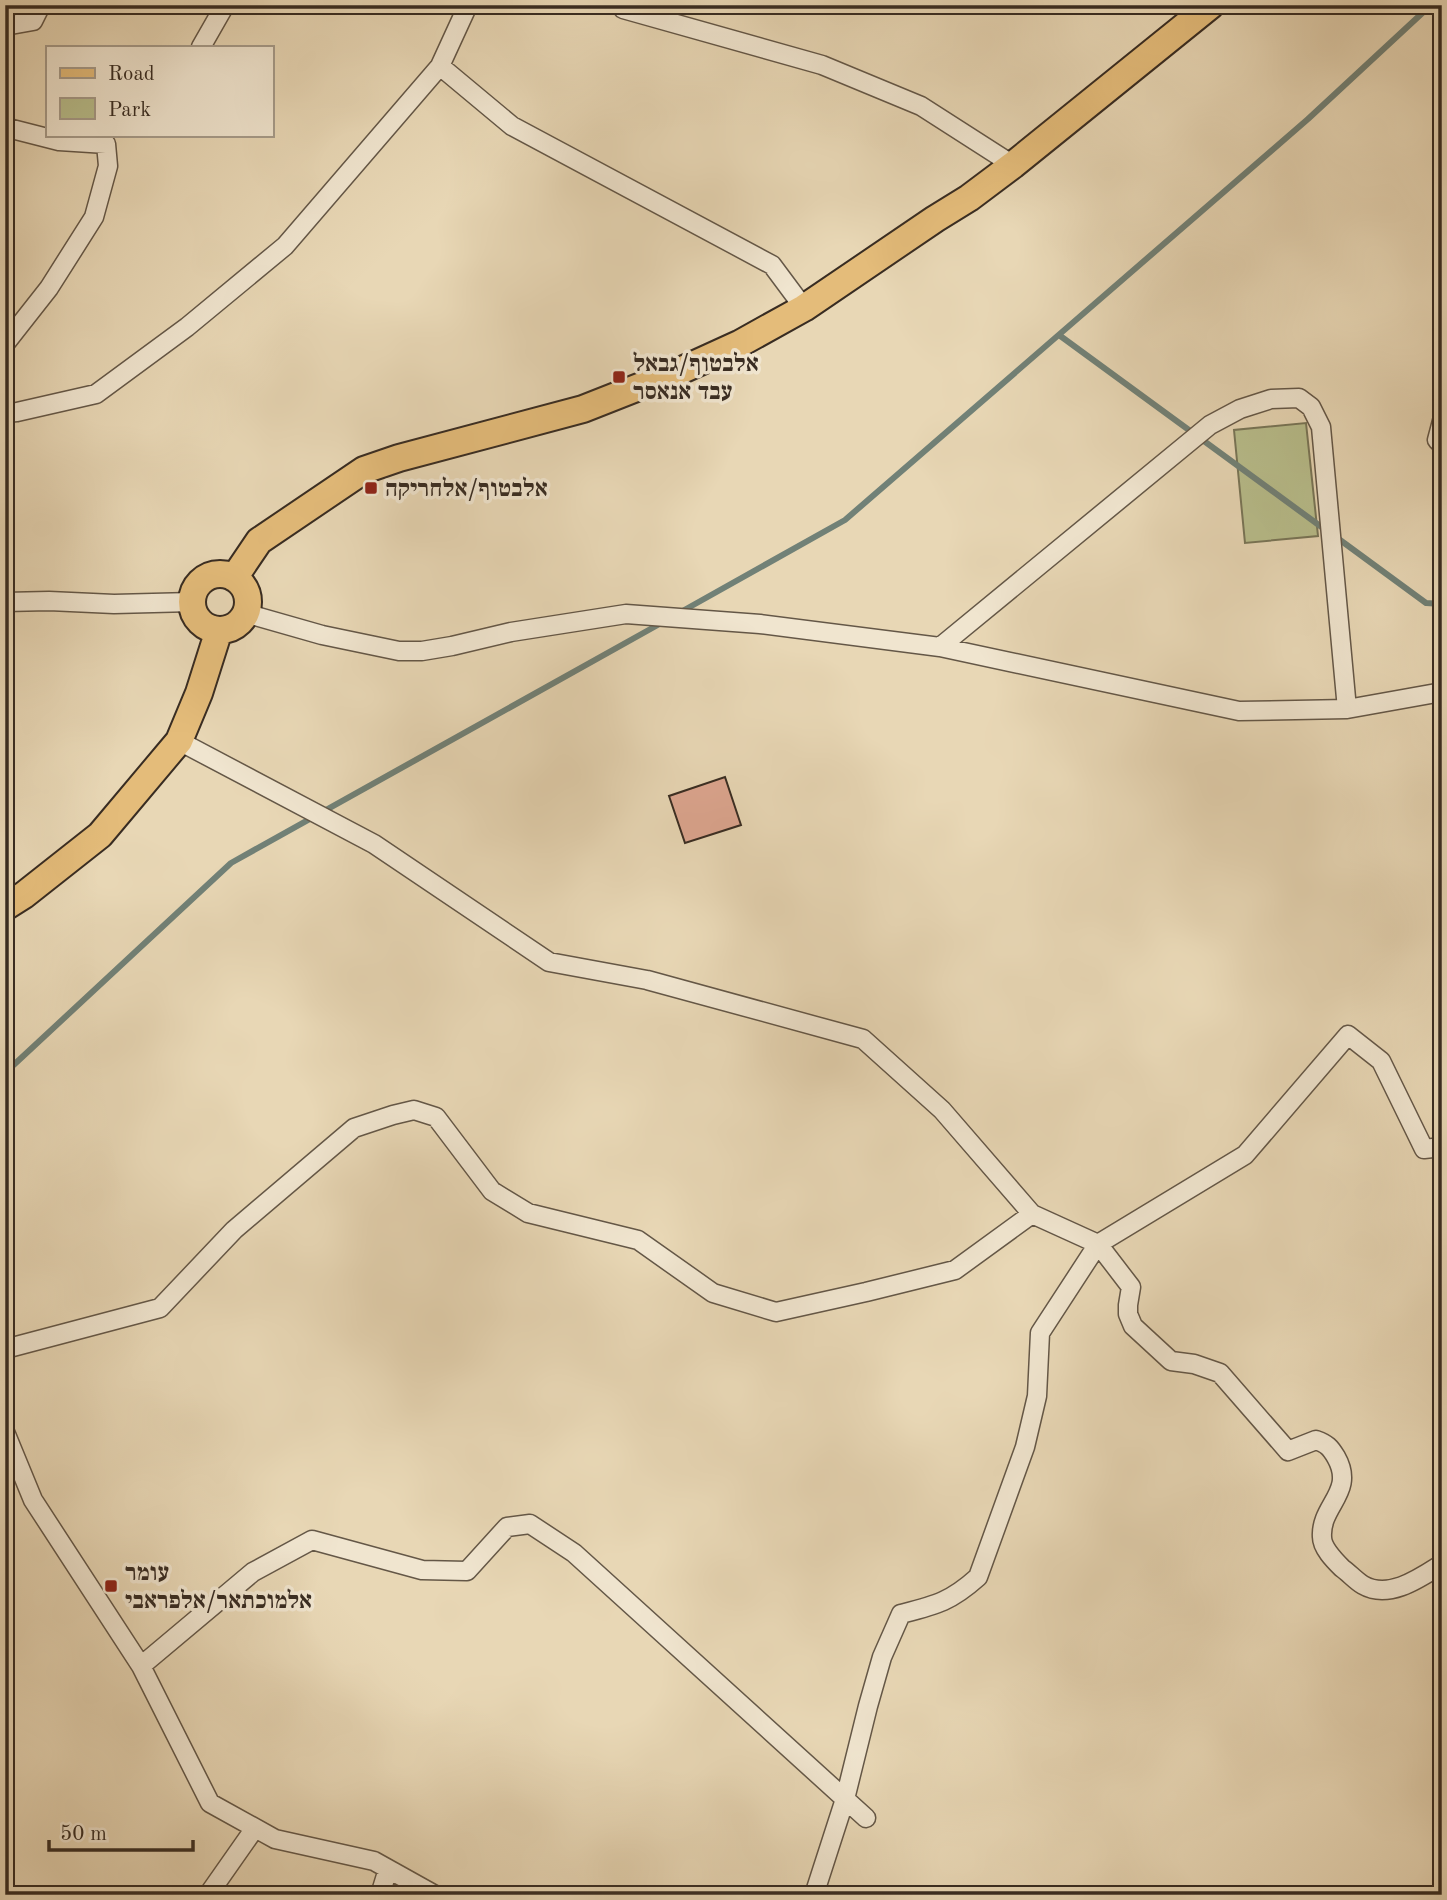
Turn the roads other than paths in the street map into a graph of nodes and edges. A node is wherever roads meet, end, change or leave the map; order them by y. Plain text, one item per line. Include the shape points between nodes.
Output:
1 (41, 5) edge
2 (225, 5) edge
3 (468, 5) edge
4 (1211, 5) edge
5 (623, 9) dead end
6 (5, 26) edge
7 (202, 46) edge
8 (440, 66) junction
9 (5, 122) edge
10 (109, 140) edge
11 (1013, 165) junction
12 (804, 308) junction
13 (5, 344) edge
14 (5, 413) edge
15 (1442, 421) edge
16 (1442, 445) edge
17 (234, 578) junction
18 (5, 602) edge
19 (192, 602) junction
20 (246, 613) junction
21 (219, 630) junction
22 (940, 647) junction
23 (1442, 692) edge
24 (1347, 709) junction
25 (179, 741) junction
26 (5, 907) edge
27 (1442, 1147) edge
28 (1032, 1214) junction
29 (1098, 1244) junction
30 (5, 1349) edge
31 (5, 1432) edge
32 (1442, 1564) edge
33 (141, 1666) junction
34 (845, 1799) junction
35 (866, 1818) dead end
36 (255, 1828) junction
37 (388, 1868) junction
38 (208, 1895) edge
39 (380, 1895) edge
40 (435, 1895) edge
41 (814, 1895) edge

1 - 6 street via 33,20
2 - 7 street
3 - 8 street
4 - 11 main road
5 - 11 street via 822,65 921,106
8 - 12 street via 512,126 772,265
8 - 14 street via 285,246 187,327 96,394
9 - 10 street via 8,128 60,141
10 - 13 street via 108,166 94,217 49,288
11 - 12 main road
12 - 17 main road via 739,344 583,409 364,470 260,541
15 - 16 street via 1437,440
17 - 19 main road via 218,574 202,580
17 - 20 main road via 245,590
18 - 19 street
19 - 21 main road via 203,625
20 - 21 main road via 235,625
20 - 22 street via 398,652 625,614 760,624
21 - 25 main road
22 - 24 street via 1239,712
22 - 24 street via 1210,425 1271,399 1300,398 1311,407 1321,427
23 - 24 street
25 - 26 main road via 100,835
25 - 28 street via 373,844 549,962 647,980 863,1039 942,1110
27 - 29 street via 1424,1149 1381,1061 1348,1035 1245,1156
28 - 29 street
28 - 30 street via 955,1270 776,1312 713,1293 638,1240 528,1213 492,1191 436,1117 414,1110 354,1128 234,1230 160,1308
29 - 32 street via 1131,1287 1128,1314 1133,1326 1171,1361 1220,1373 1288,1451 1317,1440 1329,1445 1343,1478 1322,1536 1339,1565 1376,1590 1395,1589
29 - 34 street via 1040,1333 1037,1396 1025,1447 978,1577 939,1604 901,1614 867,1706
31 - 33 street via 33,1500
33 - 34 street via 253,1572 312,1540 422,1570 467,1571 507,1527 530,1524 574,1553
33 - 36 street via 210,1803
34 - 35 street
34 - 41 street
36 - 37 street via 275,1839
36 - 38 street
37 - 39 street
37 - 40 street

